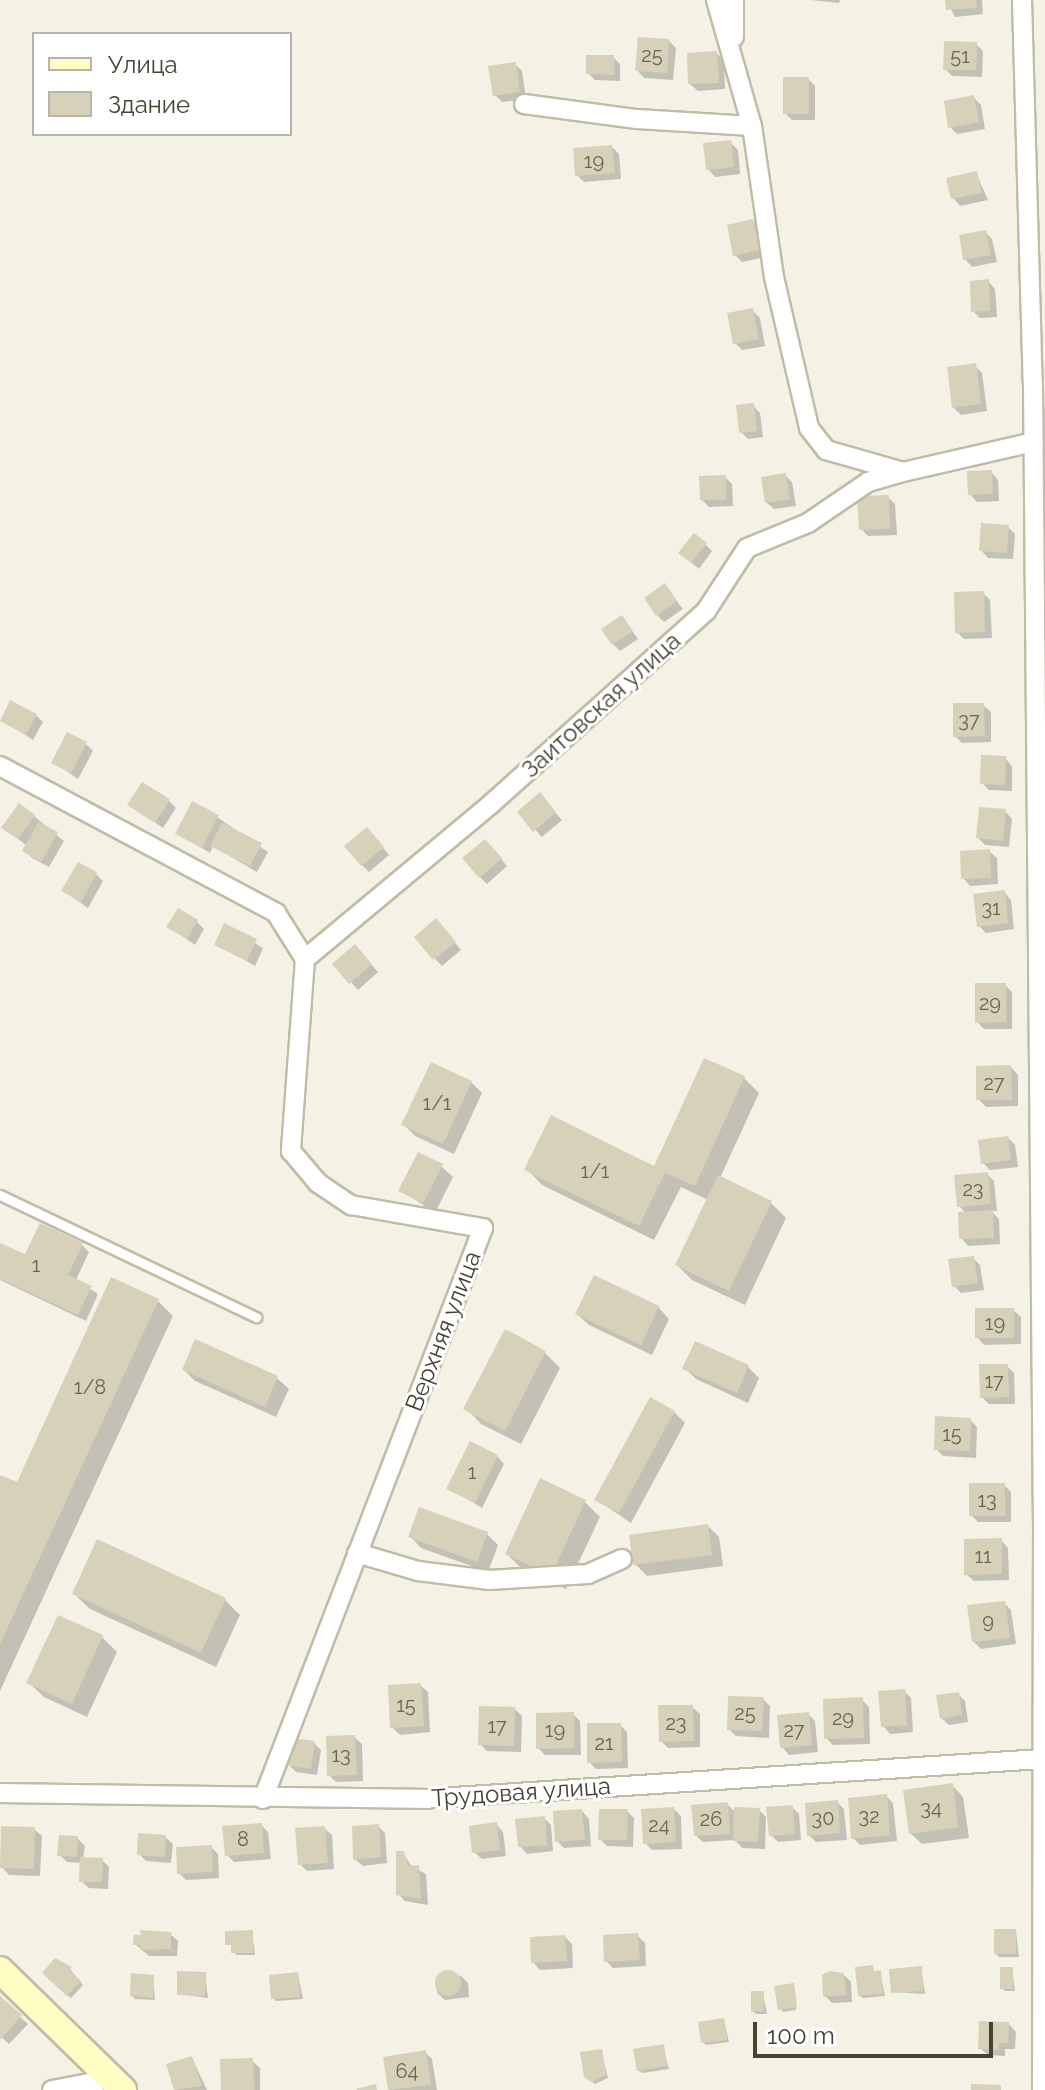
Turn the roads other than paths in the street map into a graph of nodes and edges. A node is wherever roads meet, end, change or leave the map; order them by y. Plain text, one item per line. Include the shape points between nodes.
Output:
1 (716, 0) edge
2 (734, 0) edge
3 (1022, 0) edge
4 (734, 51) junction
5 (524, 104) dead end
6 (752, 126) junction
7 (1039, 381) edge
8 (1034, 442) junction
9 (903, 472) junction
10 (0, 766) edge
11 (305, 959) junction
12 (0, 1195) edge
13 (256, 1317) dead end
14 (1044, 1522) edge
15 (357, 1553) junction
16 (622, 1559) dead end
17 (1041, 1759) junction
18 (0, 1793) edge
19 (263, 1799) junction
20 (0, 1970) edge
21 (1045, 2077) edge
22 (117, 2084) edge
23 (52, 2090) edge
24 (1042, 2090) edge

1 - 4 street, Заитовская улица
2 - 4 street
3 - 7 street
4 - 6 street, Заитовская улица
5 - 6 street via 637,119
6 - 9 street, Заитовская улица via 774,277 809,428 826,450
7 - 8 street
8 - 9 street, Заитовская улица
8 - 14 street
9 - 11 street, Заитовская улица via 868,482 808,523 747,548 706,611 491,804
10 - 11 street via 276,913
11 - 15 street, Верхняя улица via 291,1151 318,1183 351,1205 483,1228
12 - 13 lane
14 - 17 street
15 - 16 street via 418,1571 489,1580 588,1574
15 - 19 street, Верхняя улица
17 - 19 street, Трудовая улица via 423,1799
17 - 21 street
18 - 19 street, Трудовая улица
20 - 22 main road
21 - 24 street
22 - 23 street

